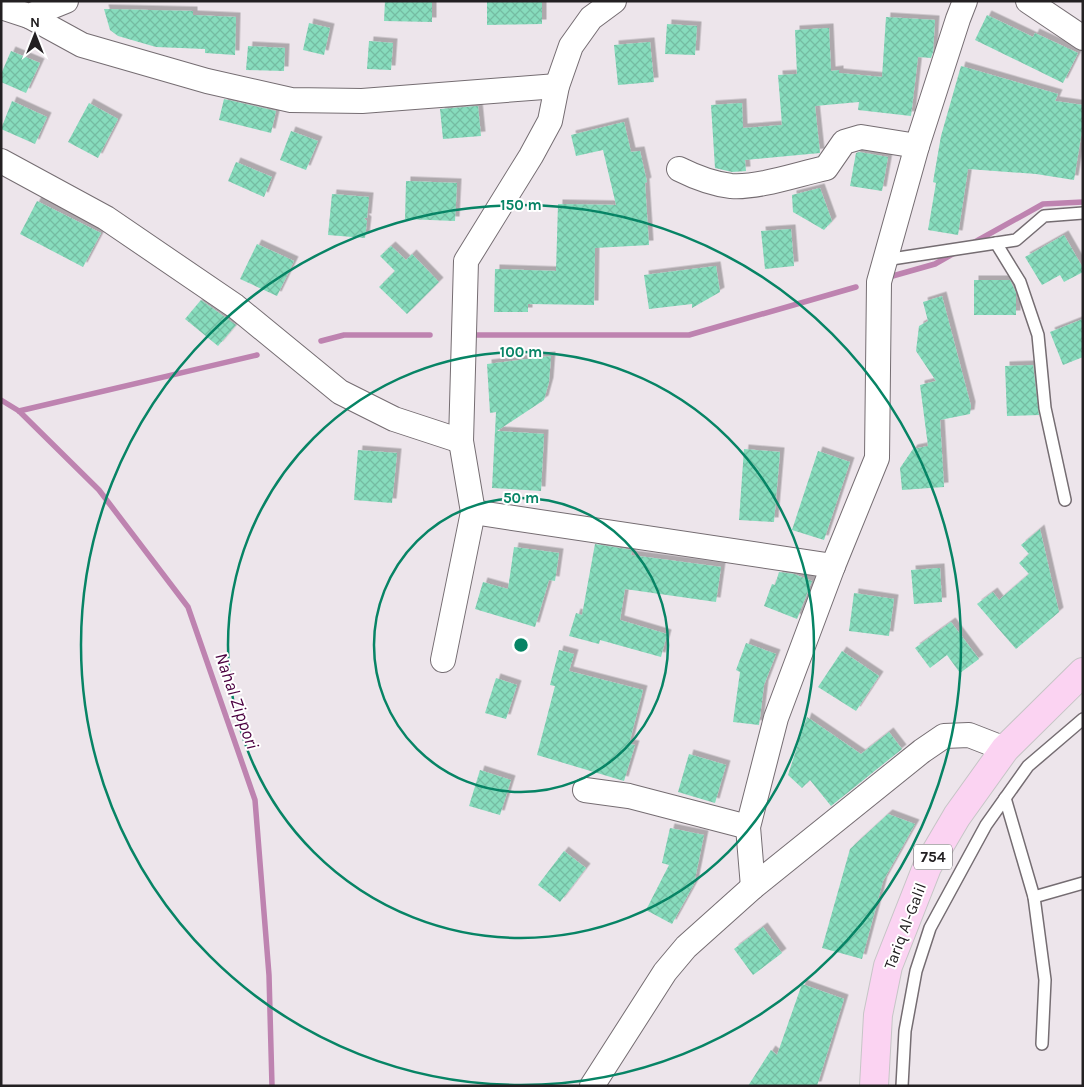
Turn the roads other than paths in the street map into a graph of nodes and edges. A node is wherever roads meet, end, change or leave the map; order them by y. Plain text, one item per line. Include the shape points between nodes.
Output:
1 (66, 1) edge
2 (614, 1) edge
3 (966, 1) edge
4 (1028, 1) edge
5 (1, 7) edge
6 (29, 16) junction
7 (1083, 38) edge
8 (556, 86) junction
9 (917, 146) junction
10 (1, 161) edge
11 (679, 169) dead end
12 (1083, 213) edge
13 (996, 243) junction
14 (885, 260) junction
15 (461, 440) junction
16 (1065, 500) dead end
17 (473, 512) junction
18 (833, 566) junction
19 (444, 660) dead end
20 (1083, 672) edge
21 (1083, 719) edge
22 (1005, 749) junction
23 (585, 790) dead end
24 (1005, 798) junction
25 (748, 827) junction
26 (1083, 883) edge
27 (753, 887) junction
28 (1034, 897) junction
29 (1042, 1044) dead end
30 (592, 1086) edge
31 (874, 1086) edge
32 (902, 1086) edge

1 - 6 street
2 - 8 street via 591,18 571,46
3 - 9 street
4 - 7 street
5 - 6 street
6 - 8 street via 82,46 207,81 291,100 362,101
8 - 15 street via 550,121 466,261
9 - 11 street via 861,137 844,142 826,168 762,183 730,186
9 - 14 street
10 - 15 street via 106,218 203,284 235,306 340,392 394,419
12 - 13 lane via 1044,216 1016,240
13 - 14 lane
13 - 16 lane via 1020,282 1038,335 1045,408
14 - 18 street via 879,282 877,458
15 - 17 street
17 - 18 street
17 - 19 street
18 - 25 street via 776,718
20 - 22 main road, Tariq Al-Galil / 754
21 - 24 lane via 1028,766
22 - 27 street via 969,735 944,736
22 - 31 main road, Tariq Al-Galil / 754 via 956,816 927,867 906,917 888,966 878,1015
23 - 25 street via 629,796
24 - 28 lane
24 - 32 lane via 986,825 930,928 916,971 904,1031
25 - 27 street
26 - 28 lane
27 - 30 street via 686,946
28 - 29 lane via 1045,980

